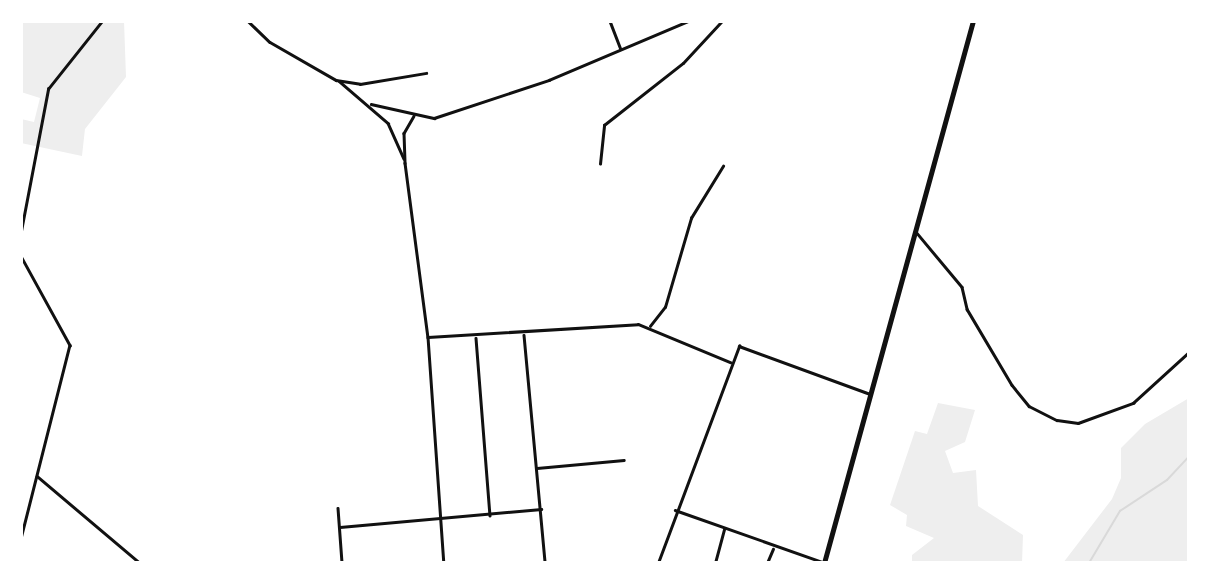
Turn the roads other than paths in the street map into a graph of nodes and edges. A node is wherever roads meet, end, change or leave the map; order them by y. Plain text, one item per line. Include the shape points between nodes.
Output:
1 (102, 21) edge
2 (248, 21) edge
3 (610, 21) edge
4 (688, 21) edge
5 (722, 21) edge
6 (973, 21) edge
7 (621, 49) junction
8 (426, 73) dead end
9 (338, 80) junction
10 (370, 104) junction
11 (414, 116) junction
12 (405, 163) junction
13 (600, 164) dead end
14 (723, 166) dead end
15 (21, 231) edge
16 (917, 233) junction
17 (21, 256) edge
18 (650, 326) junction
19 (524, 335) junction
20 (428, 338) junction
21 (476, 338) junction
22 (1189, 352) edge
23 (730, 362) junction
24 (870, 394) junction
25 (624, 460) dead end
26 (537, 468) junction
27 (37, 476) junction
28 (338, 508) dead end
29 (541, 509) junction
30 (675, 510) junction
31 (490, 515) junction
32 (441, 520) junction
33 (340, 527) junction
34 (724, 529) junction
35 (21, 538) edge
36 (773, 549) junction
37 (140, 563) edge
38 (342, 563) edge
39 (444, 563) edge
40 (545, 563) edge
41 (658, 563) edge
42 (715, 563) edge
43 (767, 563) edge
44 (824, 563) edge

1 - 15 street via 48,89 33,141
2 - 9 street via 270,42
3 - 7 street
4 - 7 street
5 - 13 street via 683,62 604,125
6 - 16 main road
7 - 11 street via 460,110 434,118
8 - 9 street via 393,81
9 - 10 street
10 - 11 street
10 - 12 street via 388,123
11 - 12 street via 404,133
12 - 20 street
14 - 18 street via 691,218 665,307
16 - 22 street via 962,287 967,309 1012,385 1029,406 1057,420 1078,423 1133,403
16 - 24 main road
17 - 27 street via 70,345
18 - 19 street via 551,327
18 - 23 street
19 - 21 street
19 - 26 street
20 - 21 street
20 - 32 street
21 - 31 street
23 - 24 street via 742,346
23 - 30 street
24 - 44 main road
25 - 26 street
26 - 29 street
27 - 35 street
27 - 37 street
28 - 33 street
29 - 31 street
29 - 40 street
30 - 34 street
30 - 41 street
31 - 32 street
32 - 33 street
32 - 39 street
33 - 38 street
34 - 36 street
34 - 42 street
36 - 43 street
36 - 44 street

